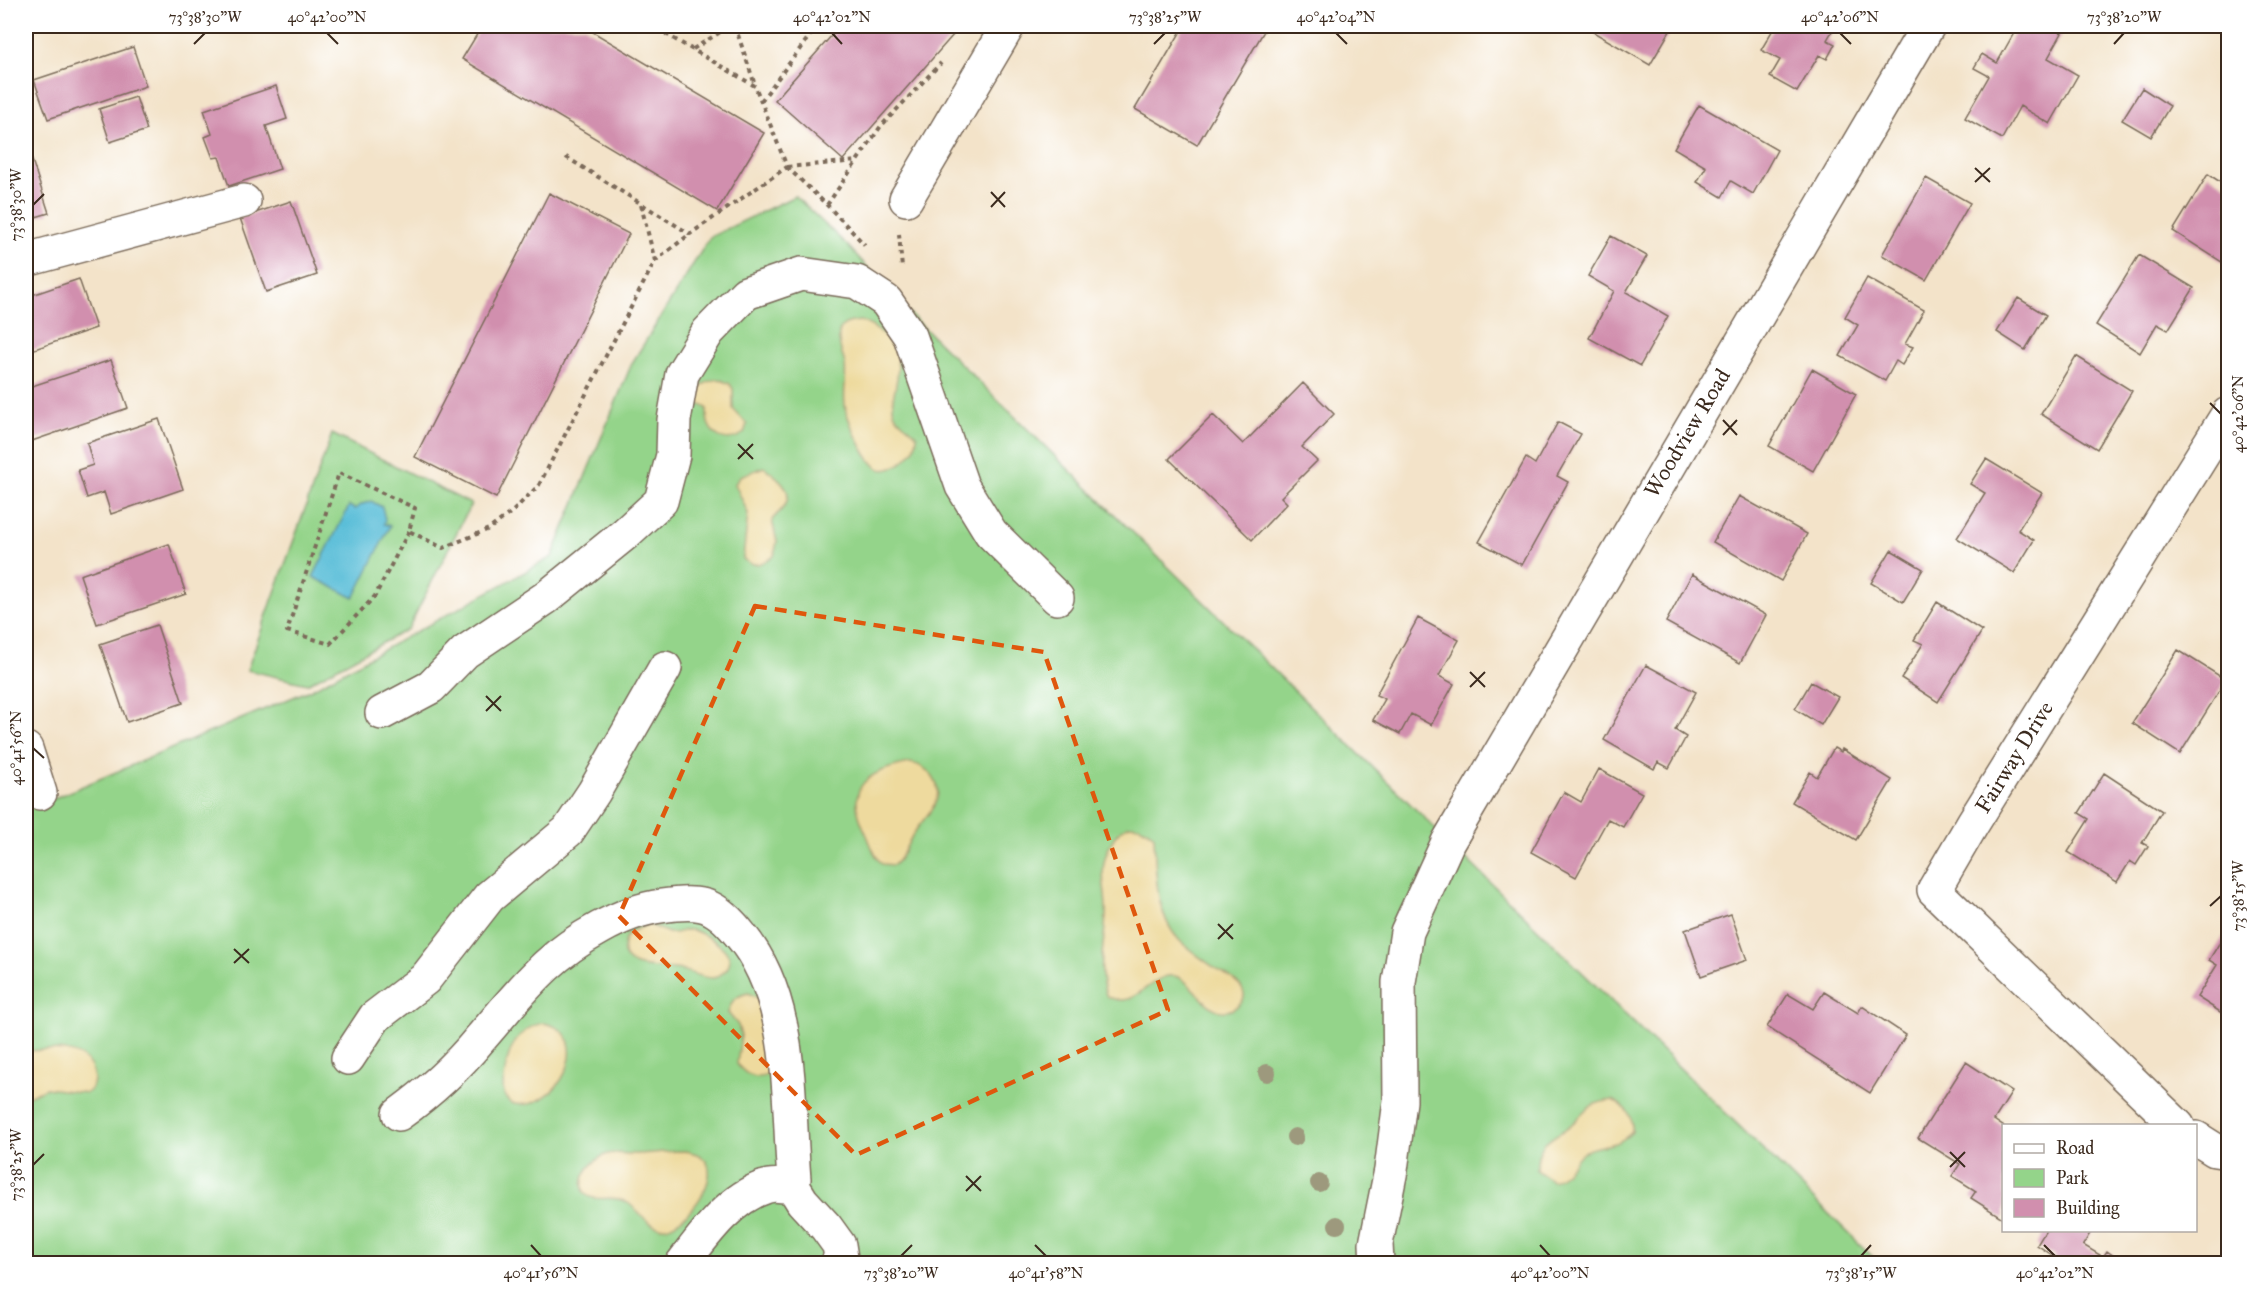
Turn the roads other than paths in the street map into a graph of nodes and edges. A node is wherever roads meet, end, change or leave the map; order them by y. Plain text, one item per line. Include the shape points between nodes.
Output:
1 (1008, 26) edge
2 (1928, 26) edge
3 (906, 199) road end
4 (244, 201) dead end
5 (26, 260) edge
6 (2229, 414) edge
7 (1057, 598) dead end
8 (665, 668) dead end
9 (382, 713) dead end
10 (26, 749) edge
11 (40, 793) dead end
12 (348, 1058) dead end
13 (399, 1114) dead end
14 (2177, 1124) edge
15 (2197, 1139) edge
16 (2229, 1152) edge
17 (791, 1183) junction
18 (682, 1263) edge
19 (837, 1263) edge
20 (1377, 1263) edge

1 - 3 street
2 - 20 street, Woodview Road via 1448,842 1407,932 1399,982 1400,1101 1376,1244
4 - 5 street
6 - 14 street, Fairway Drive via 1934,890
7 - 9 street via 991,533 962,486 910,336 886,302 857,282 801,274 746,293 708,332 682,374 673,455 662,501 547,597 465,652 431,687
8 - 12 street via 568,831 489,897 425,978 375,1017
10 - 11 street
13 - 17 street via 448,1073 548,964 578,942 613,921 650,908 703,905 727,920 745,940 775,1002 786,1064 794,1179
15 - 16 street via 2215,1150
17 - 18 street via 767,1185 743,1195
17 - 19 street via 839,1245 841,1257

